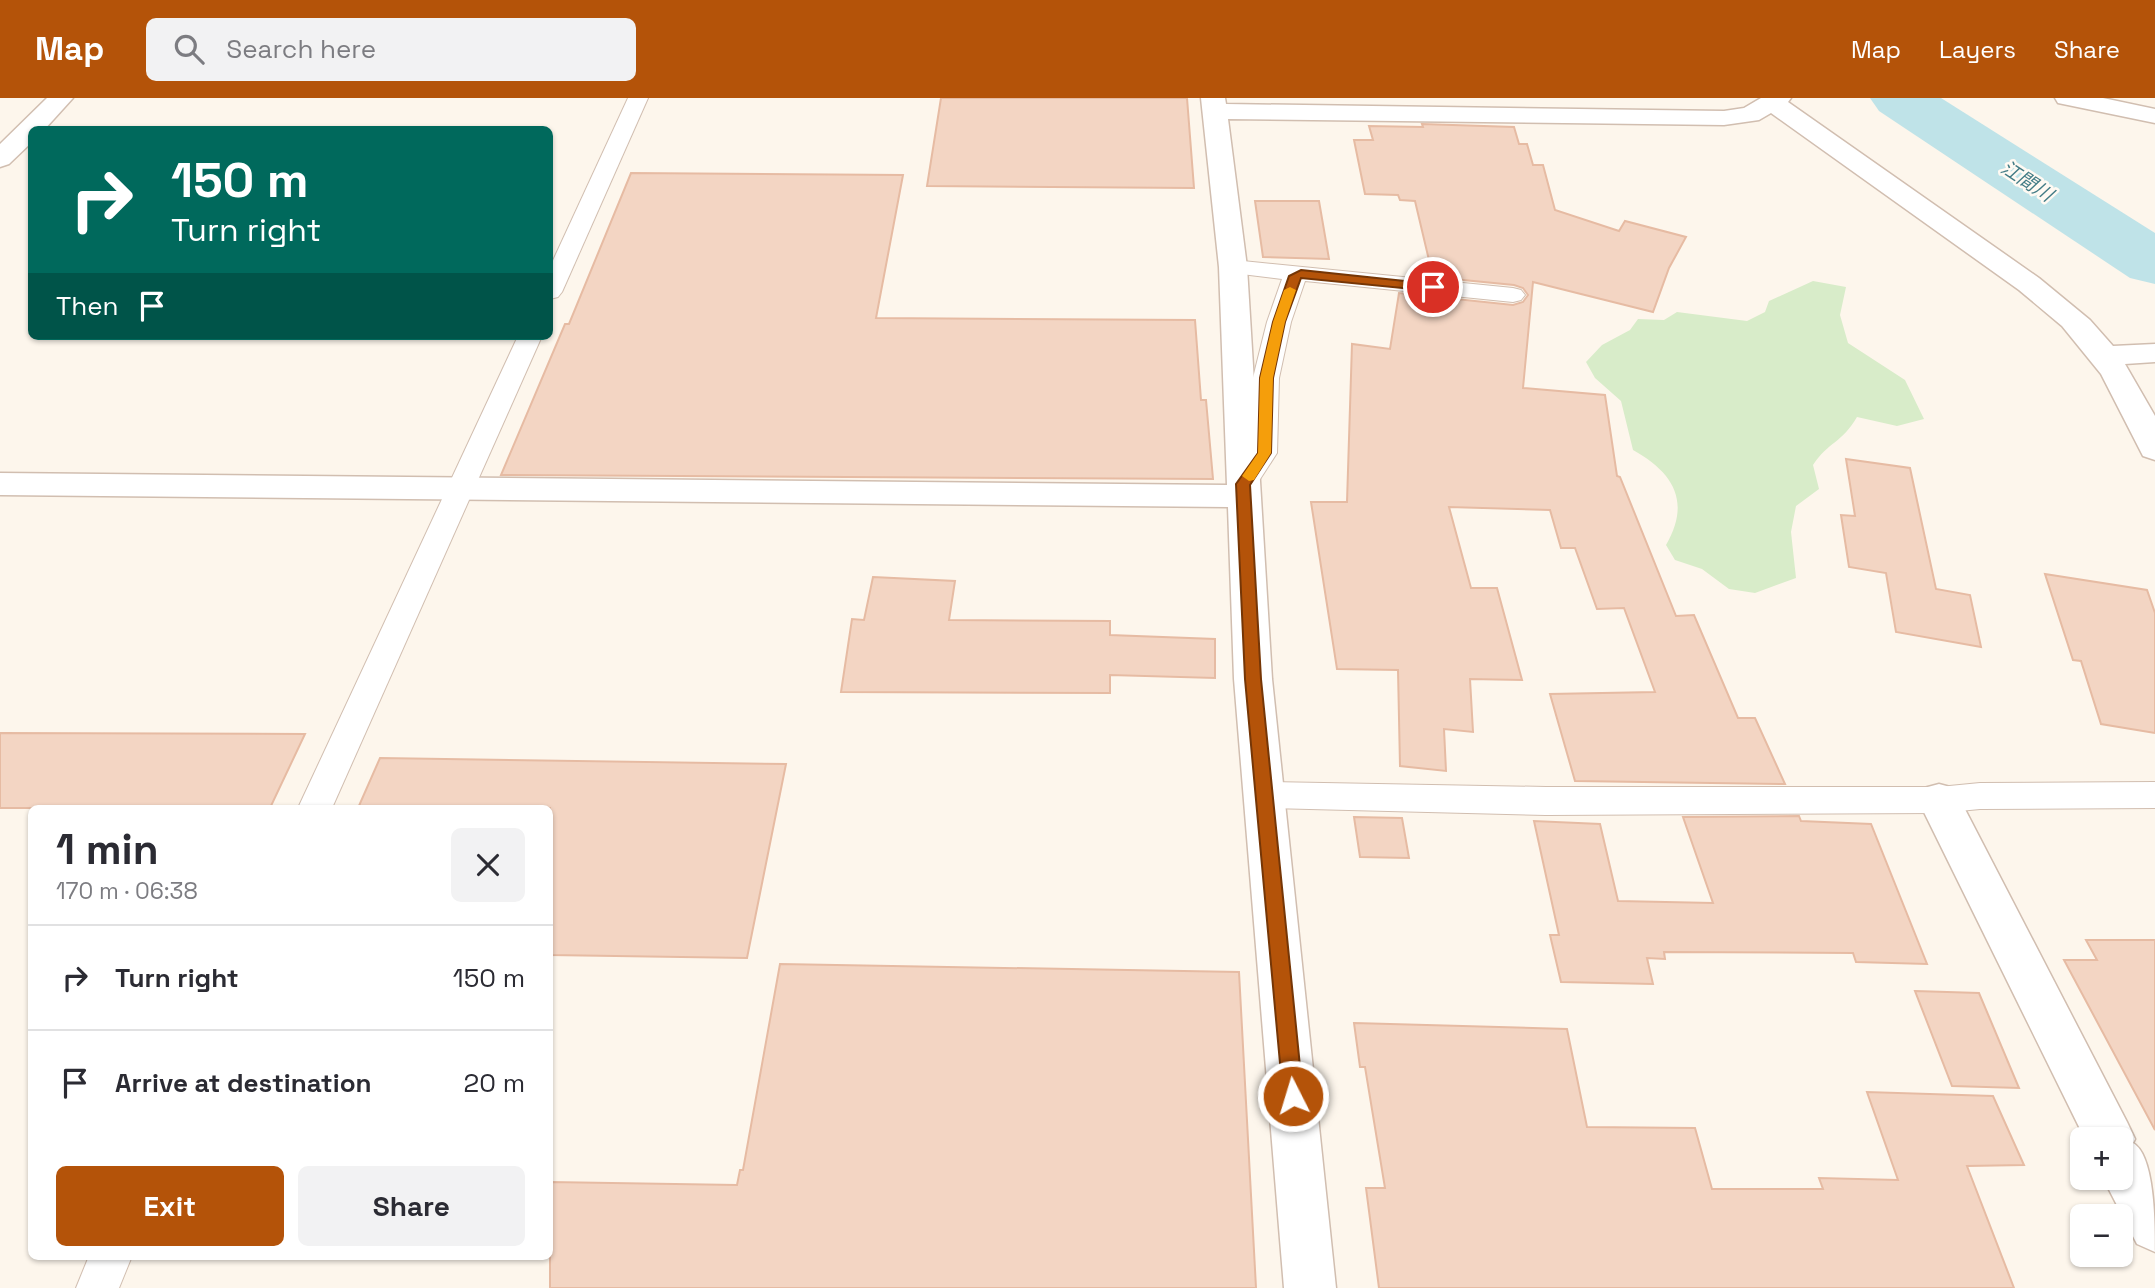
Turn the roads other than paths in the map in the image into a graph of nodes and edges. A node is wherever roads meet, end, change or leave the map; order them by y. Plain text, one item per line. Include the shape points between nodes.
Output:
1 (61, 98) edge
2 (638, 98) edge
3 (2067, 98) edge
4 (1774, 101) edge
5 (1214, 104) edge
6 (2155, 116) edge
7 (33, 126) edge
8 (28, 131) edge
9 (0, 159) edge
10 (1233, 267) junction
11 (1301, 274) junction
12 (553, 285) edge
13 (1513, 295) dead end
14 (528, 340) edge
15 (2155, 353) edge
16 (2102, 356) junction
17 (2155, 449) edge
18 (0, 484) edge
19 (460, 489) junction
20 (1244, 490) junction
21 (1266, 795) junction
22 (2155, 795) edge
23 (1938, 800) junction
24 (316, 805) edge
25 (2104, 1127) edge
26 (2133, 1184) edge
27 (2155, 1226) edge
28 (109, 1260) edge
29 (97, 1288) edge
30 (1310, 1288) edge

1 - 7 street
2 - 12 lane
3 - 6 street
4 - 5 street via 1750,115 1724,118
4 - 16 street via 2029,284 2087,335
5 - 10 street
8 - 9 street
10 - 11 lane
10 - 20 street
11 - 13 lane
11 - 20 lane via 1295,276 1279,322 1266,378 1264,453
14 - 19 lane
15 - 16 street
16 - 17 street
18 - 19 street
19 - 20 street
19 - 24 lane
20 - 21 street via 1253,679
21 - 23 lane via 1546,802
21 - 30 street
22 - 23 lane
23 - 25 street
26 - 27 street
28 - 29 lane

